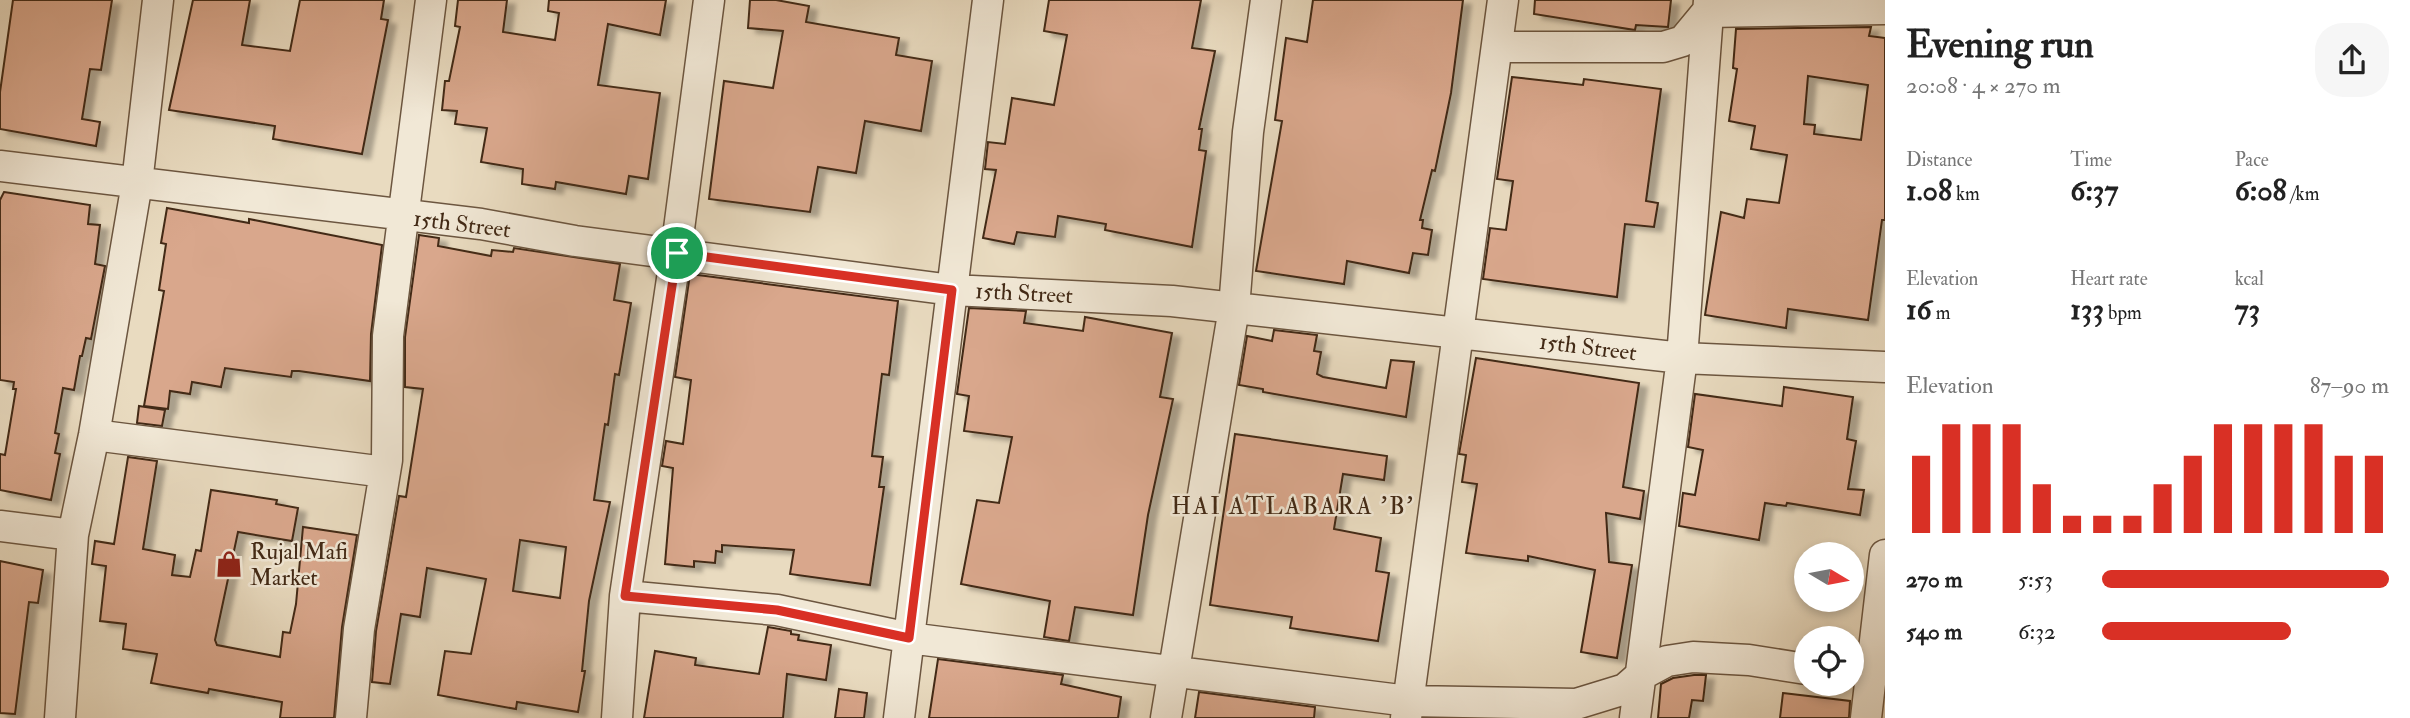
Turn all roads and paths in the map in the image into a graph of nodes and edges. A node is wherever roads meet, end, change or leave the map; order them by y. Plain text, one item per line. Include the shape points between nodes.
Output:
1 (158, 0) edge
2 (431, 0) edge
3 (709, 0) edge
4 (988, 0) edge
5 (1266, 0) edge
6 (1503, 0) edge
7 (1708, 6) edge
8 (1885, 9) edge
9 (1498, 47) junction
10 (0, 166) edge
11 (137, 183) junction
12 (405, 217) junction
13 (677, 253) junction
14 (952, 290) junction
15 (1234, 307) junction
16 (1456, 331) junction
17 (1682, 359) junction
18 (1885, 368) edge
19 (94, 435) junction
20 (385, 472) junction
21 (0, 526) edge
22 (73, 535) junction
23 (1885, 555) edge
24 (625, 596) junction
25 (909, 638) junction
26 (1864, 658) edge
27 (1794, 667) edge
28 (1173, 671) junction
29 (1641, 675) junction
30 (1863, 696) edge
31 (1407, 709) edge
32 (60, 718) edge
33 (351, 718) edge
34 (617, 718) edge
35 (899, 718) edge
36 (1166, 718) edge
37 (1635, 718) edge
38 (1866, 718) edge

1 - 11 street
2 - 12 street
3 - 13 street
4 - 14 street
5 - 15 street via 1248,132
6 - 9 street
7 - 8 street
7 - 9 street via 1683,41 1663,47
7 - 17 street
9 - 16 street
10 - 11 street, 15th Street
11 - 12 street, 15th Street
11 - 19 street
12 - 13 street, 15th Street
12 - 20 street via 388,336
13 - 14 street, 15th Street
13 - 24 street
14 - 15 street, 15th Street
14 - 25 street
15 - 16 street, 15th Street
15 - 28 street
16 - 17 street, 15th Street
16 - 31 street
17 - 18 street, 15th Street
17 - 29 street
19 - 20 street
19 - 22 street
20 - 33 street via 359,629
21 - 22 street
22 - 32 street
23 - 26 street
24 - 25 street via 777,610
24 - 34 street
25 - 28 street
25 - 35 street
27 - 29 street via 1693,657 1667,661
28 - 31 street
28 - 36 street
29 - 31 street via 1625,689 1576,705
29 - 37 street
30 - 38 street

